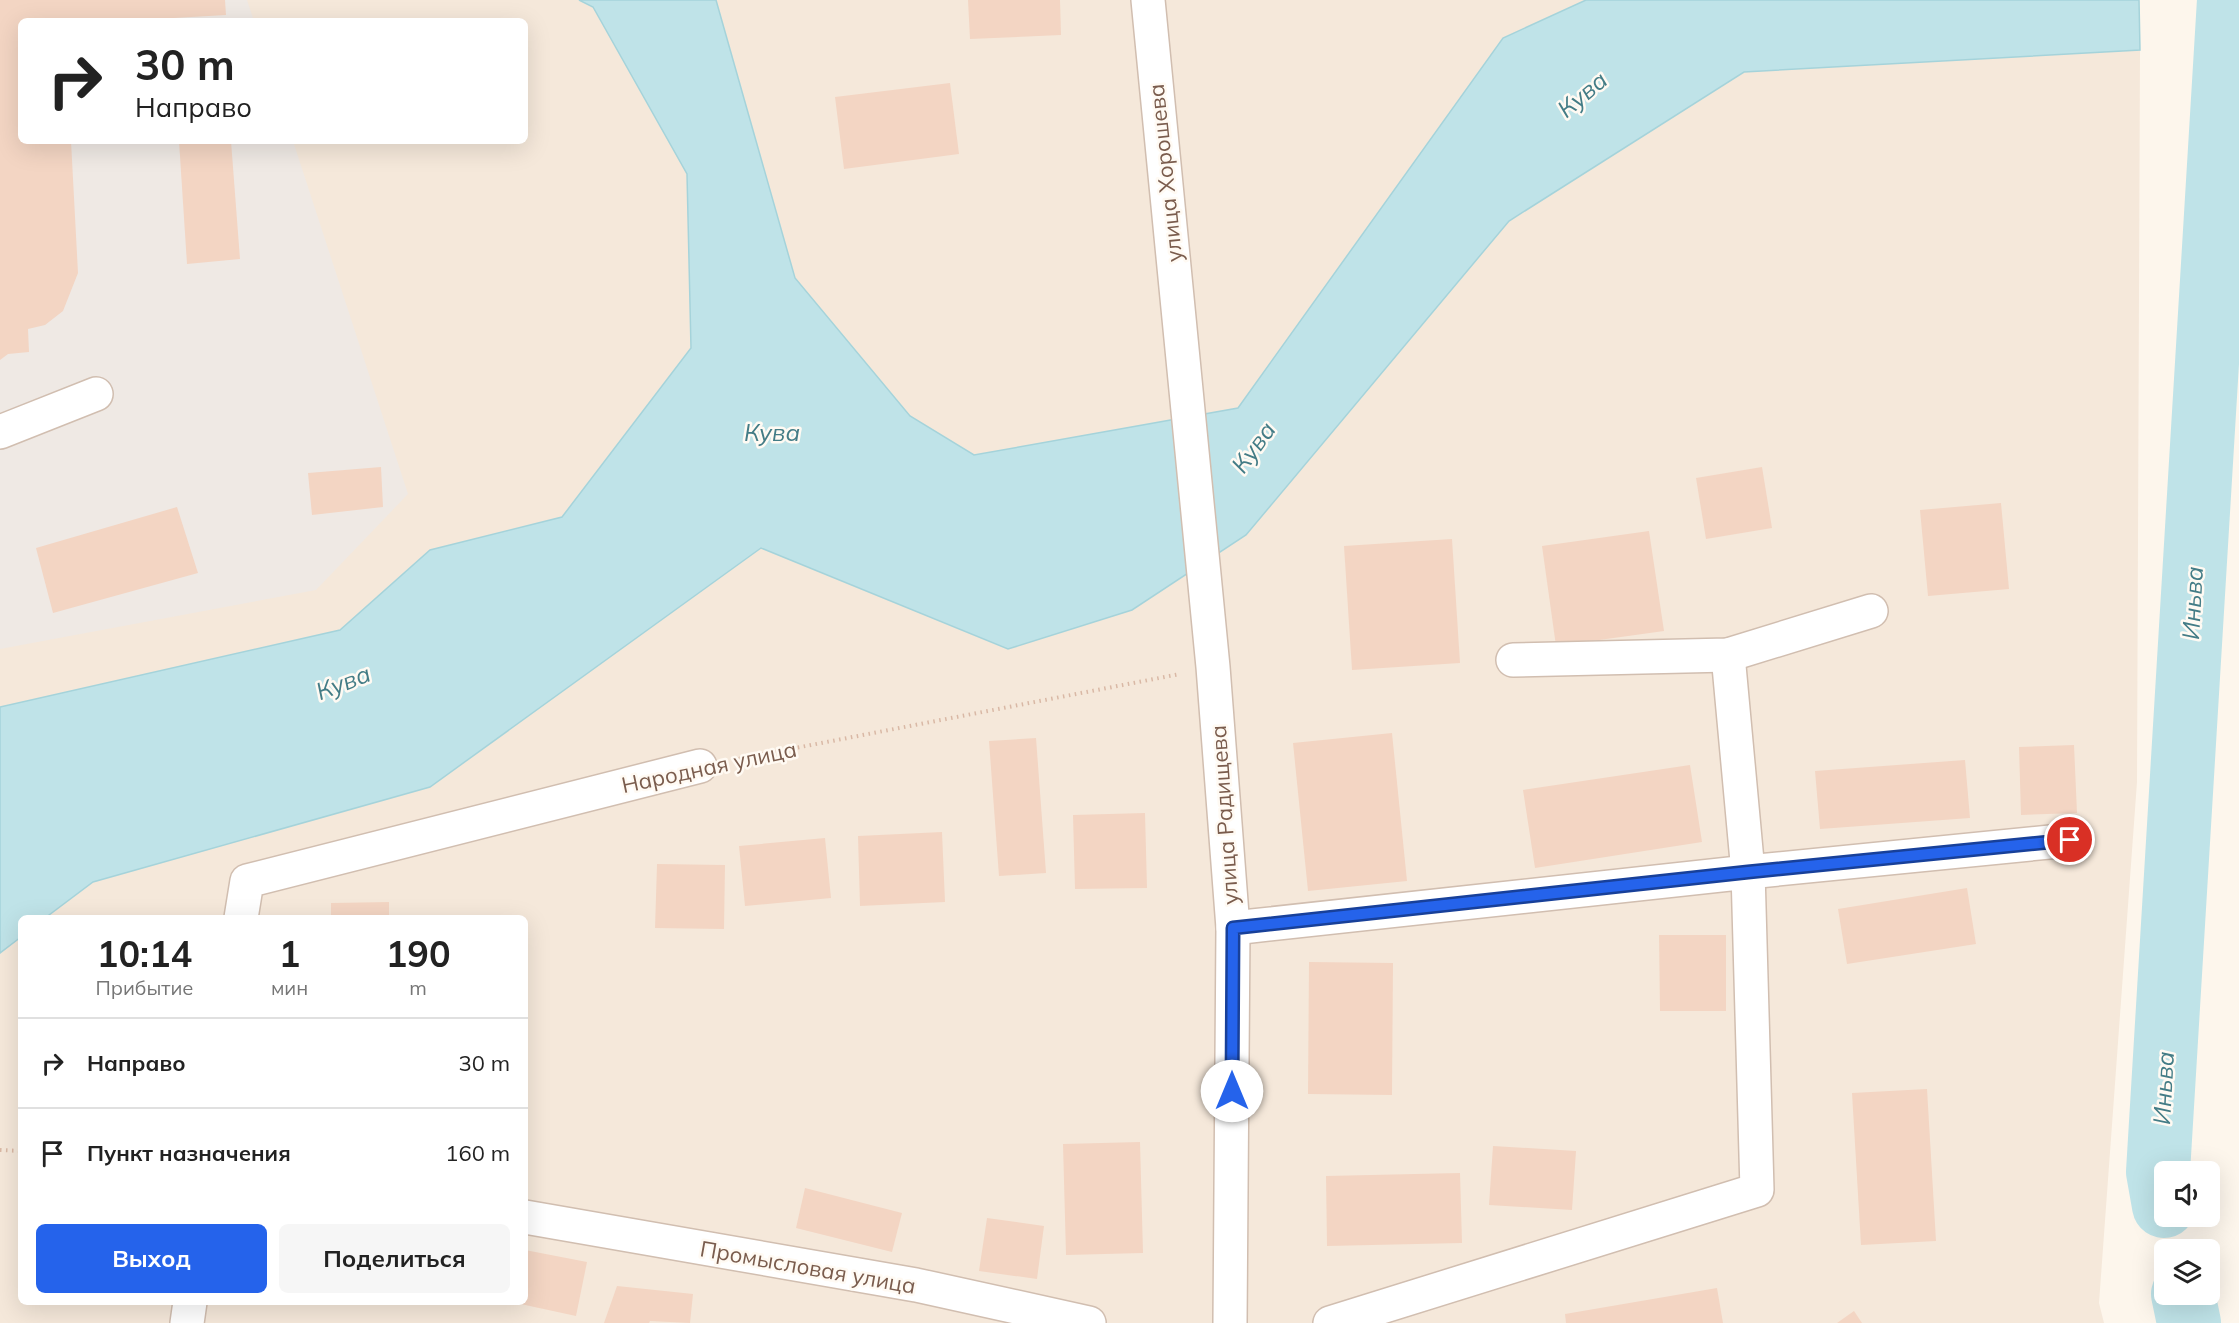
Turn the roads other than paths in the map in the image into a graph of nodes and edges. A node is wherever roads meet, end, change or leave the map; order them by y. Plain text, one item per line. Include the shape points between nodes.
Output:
1 (1148, 0) edge
2 (96, 394) dead end
3 (0, 432) edge
4 (1871, 611) dead end
5 (1728, 655) junction
6 (1513, 660) dead end
7 (1213, 667) joint
8 (700, 766) road end
9 (2070, 840) dead end
10 (1748, 872) junction
11 (241, 915) edge
12 (1233, 928) junction
13 (528, 1218) edge
14 (190, 1305) edge
15 (187, 1323) edge
16 (1089, 1323) edge
17 (1230, 1323) edge
18 (1330, 1323) edge

1 - 7 street, улица Хорошева
2 - 3 street
4 - 5 street
5 - 6 street
5 - 10 street
7 - 12 street, улица Радищева
8 - 11 street, Народная улица via 247,881
9 - 10 street
10 - 12 street
10 - 18 street via 1757,1190
12 - 17 street, улица Радищева
13 - 16 street, Промысловая улица via 916,1285
14 - 15 street

